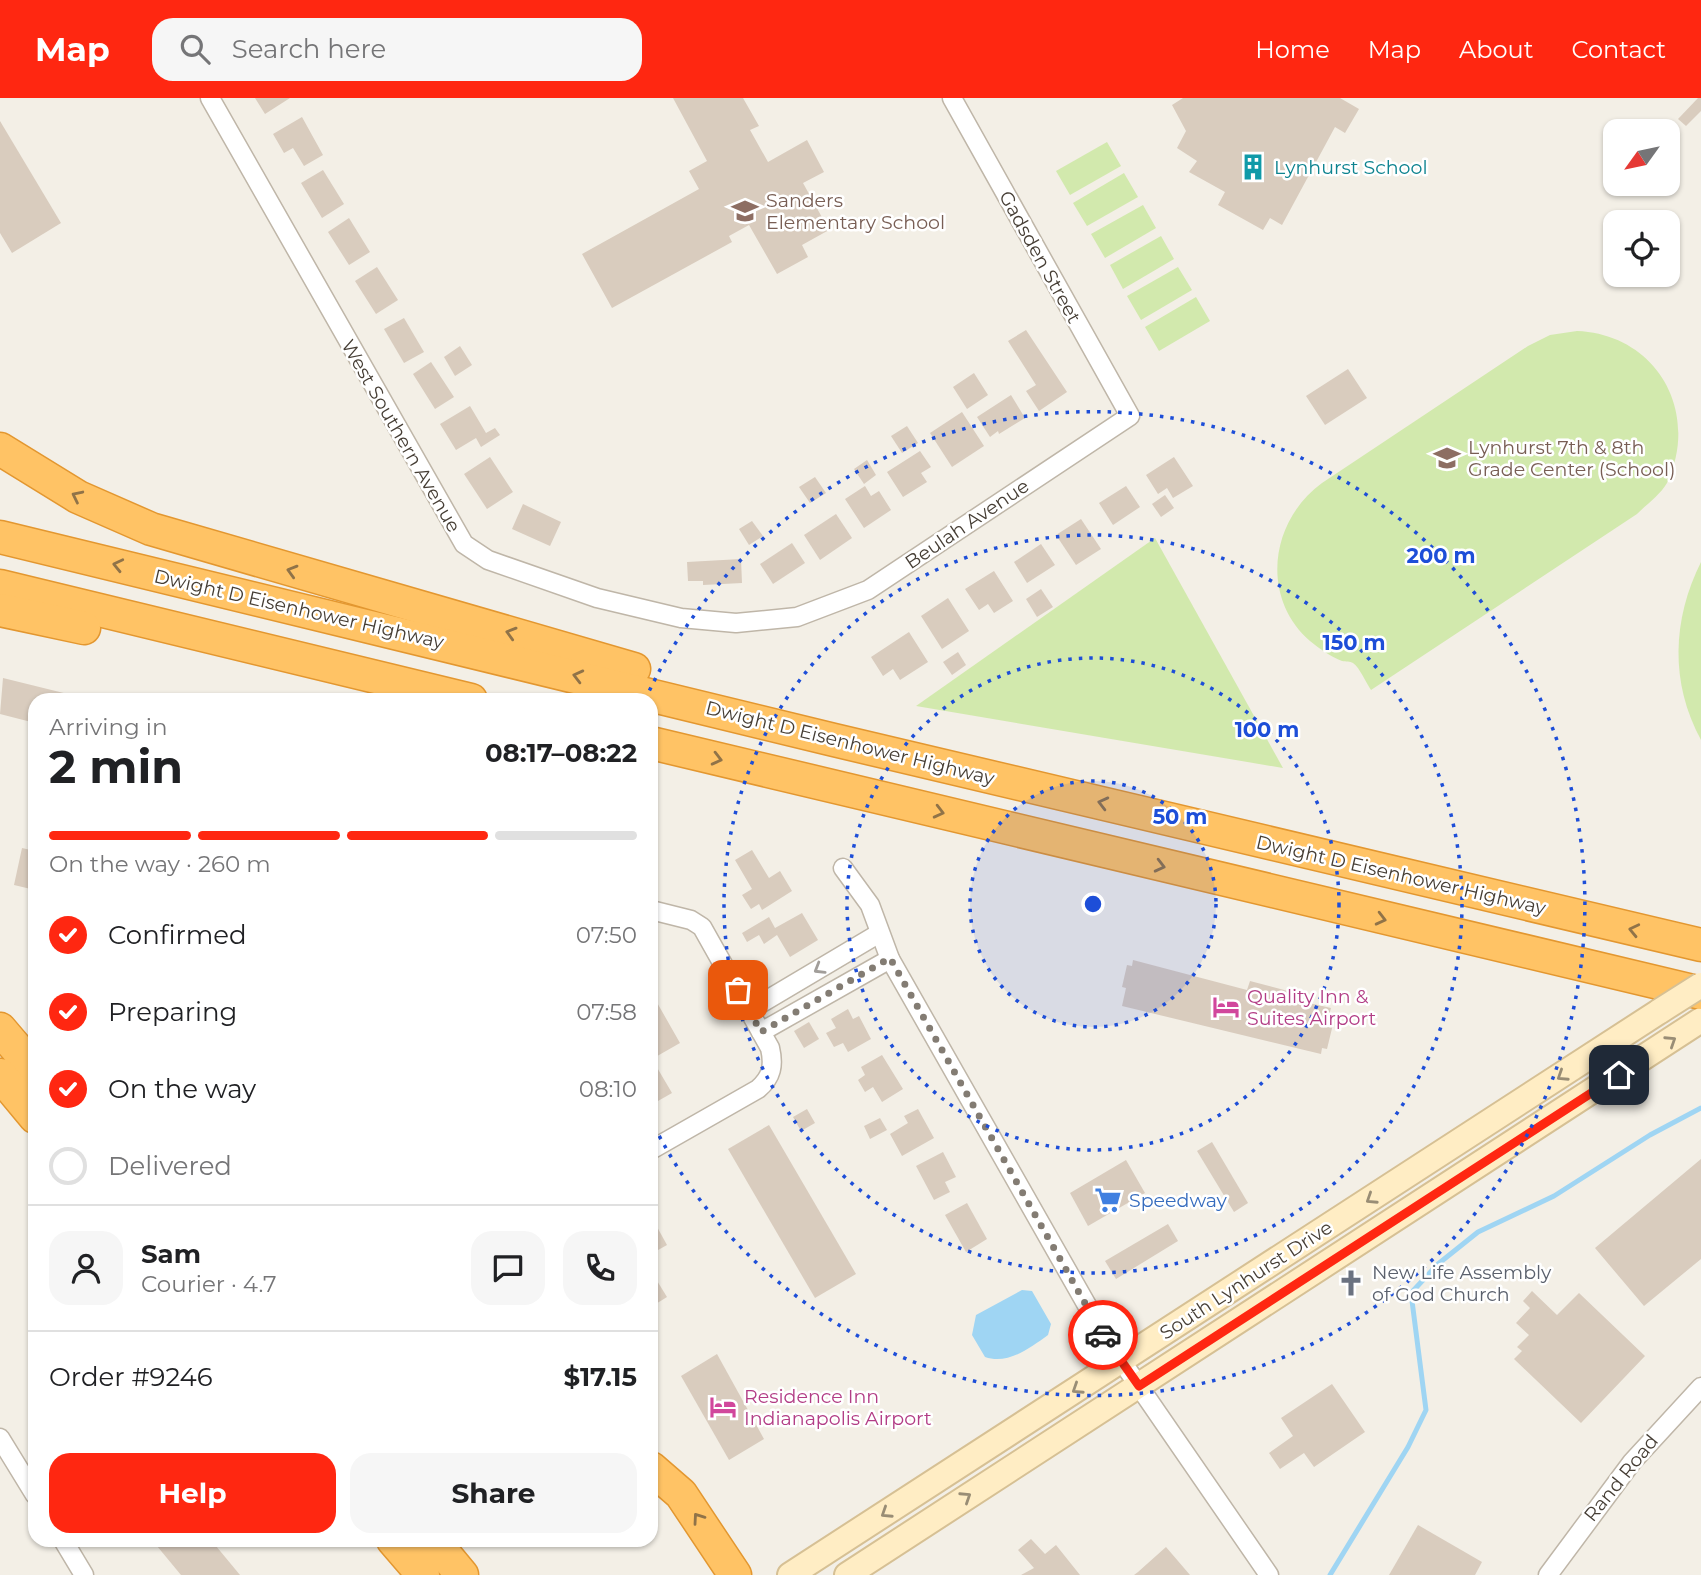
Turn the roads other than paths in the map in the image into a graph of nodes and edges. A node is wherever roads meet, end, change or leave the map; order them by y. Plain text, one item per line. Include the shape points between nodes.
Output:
1 (210, 98) edge
2 (952, 98) edge
3 (1130, 416) joint
4 (0, 449) edge
5 (0, 537) edge
6 (0, 586) edge
7 (0, 610) edge
8 (797, 617) joint
9 (371, 676) junction
10 (442, 693) edge
11 (641, 693) edge
12 (658, 697) edge
13 (834, 740) junction
14 (658, 745) edge
15 (843, 868) dead end
16 (658, 912) edge
17 (878, 934) junction
18 (1701, 945) edge
19 (890, 958) junction
20 (1701, 985) edge
21 (1701, 993) edge
22 (750, 1010) junction
23 (1701, 1020) edge
24 (0, 1028) edge
25 (761, 1032) junction
26 (28, 1053) edge
27 (28, 1062) edge
28 (0, 1075) edge
29 (0, 1084) edge
30 (28, 1109) edge
31 (28, 1111) edge
32 (658, 1146) edge
33 (1121, 1361) junction
34 (1139, 1386) junction
35 (1701, 1387) edge
36 (0, 1438) edge
37 (658, 1474) edge
38 (28, 1484) edge
39 (66, 1547) edge
40 (399, 1547) edge
41 (439, 1547) edge
42 (84, 1575) edge
43 (423, 1575) edge
44 (462, 1575) edge
45 (735, 1575) edge
46 (790, 1575) edge
47 (847, 1575) edge
48 (1269, 1575) edge
49 (1548, 1575) edge

1 - 8 street, West Southern Avenue via 456,533 469,548 488,560 597,598 681,618 736,624
2 - 3 street, Gadsden Street
3 - 8 street, Beulah Avenue via 868,590
13 -> 4 highway via 599,658 192,543 78,497
11 -> 5 highway, Dwight D Eisenhower Highway
6 - 9 highway
7 - 9 highway via 252,666
9 - 10 highway
13 -> 12 highway, Dwight D Eisenhower Highway
18 -> 13 highway, Dwight D Eisenhower Highway
14 -> 21 highway
15 - 17 street via 870,905
16 - 22 street via 698,923
17 - 19 street
17 -> 22 street
19 - 25 street
19 - 33 street via 1054,1252
20 -> 33 main road, South Lynhurst Drive, bridge
22 - 25 street
34 -> 23 main road, South Lynhurst Drive
24 - 26 highway
24 - 27 highway
25 - 32 street via 773,1062 766,1082
28 - 30 highway
29 - 31 highway
33 - 34 street
33 -> 46 main road, South Lynhurst Drive
47 -> 34 main road, South Lynhurst Drive
34 - 48 street
35 - 49 street, Rand Road via 1608,1493
36 - 38 street
45 -> 37 highway via 681,1494
39 - 42 street
40 - 43 highway
41 - 44 highway

